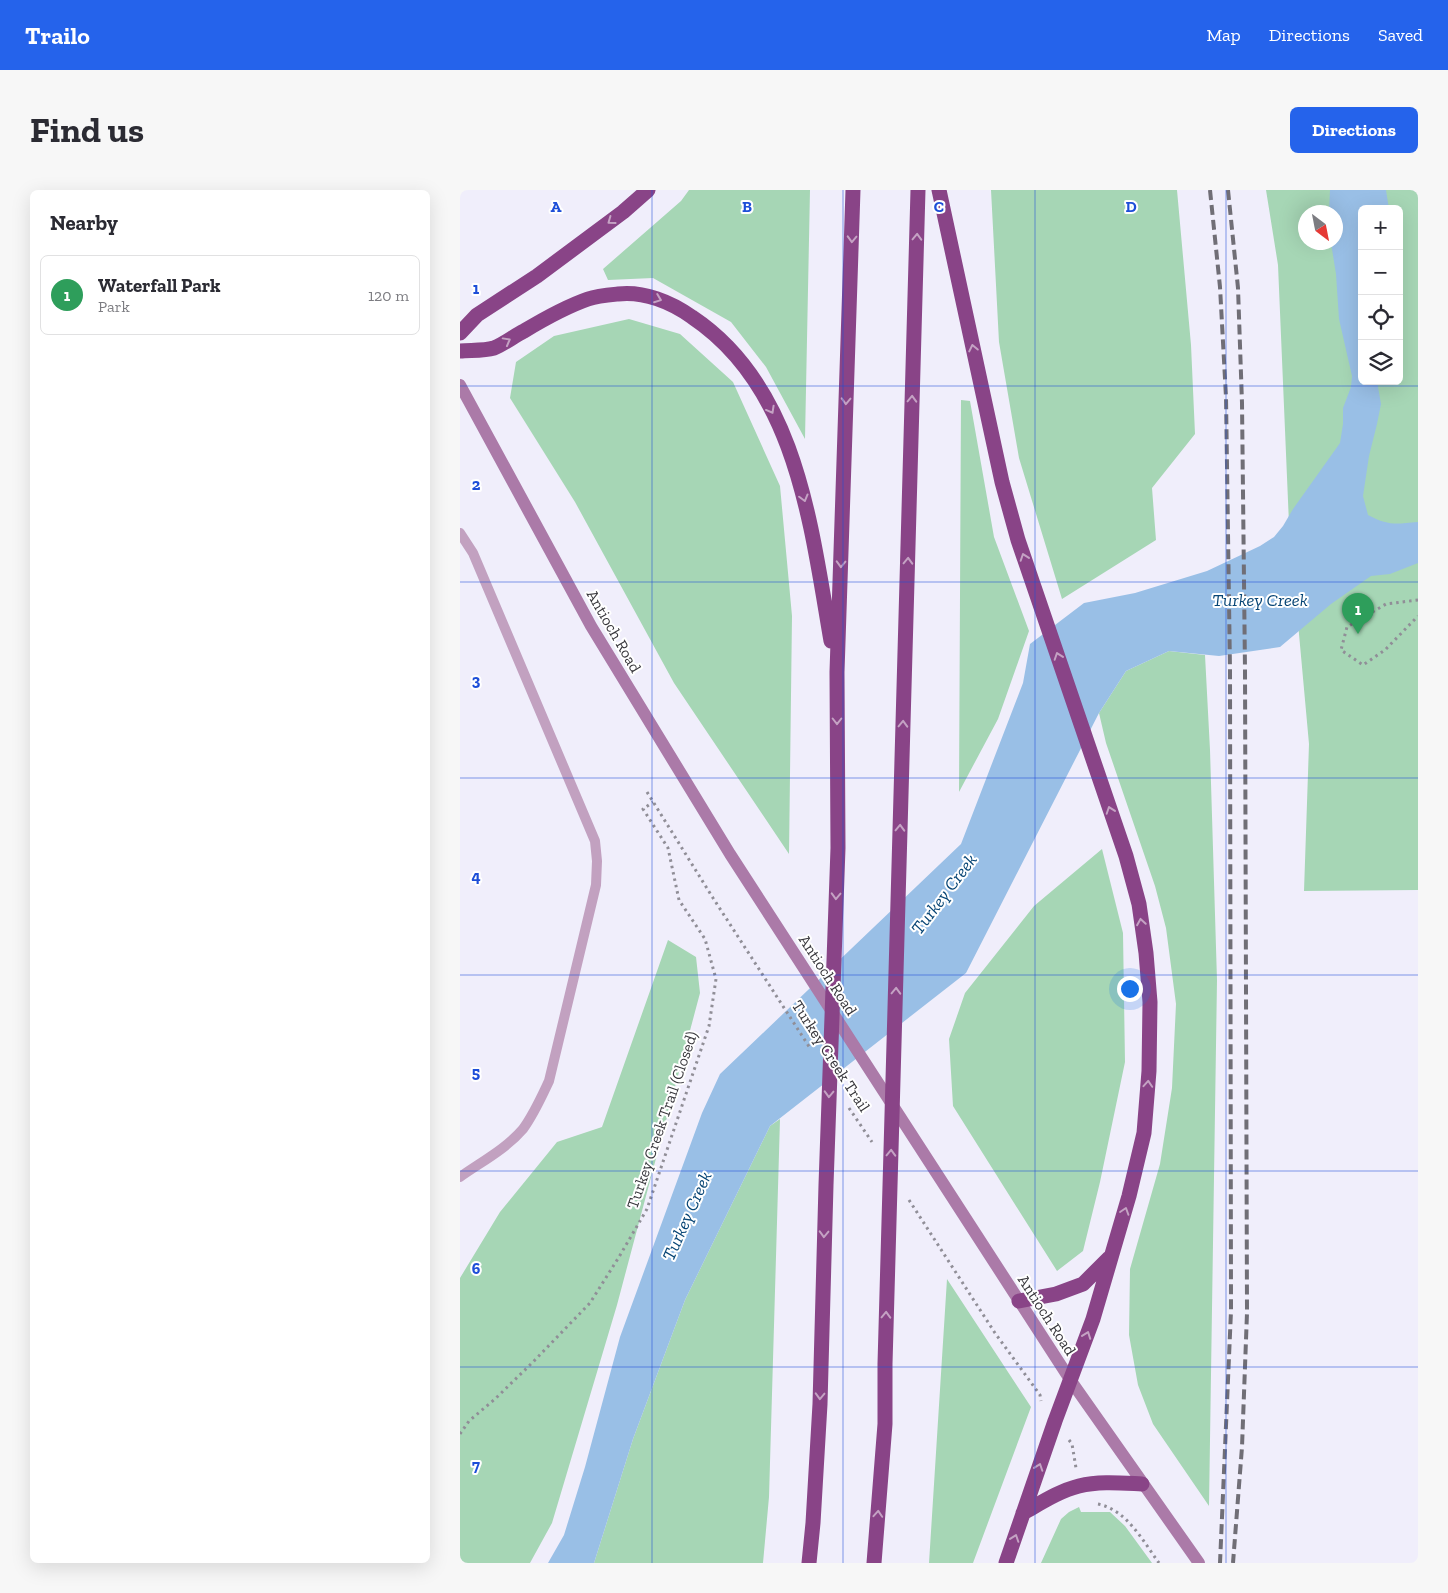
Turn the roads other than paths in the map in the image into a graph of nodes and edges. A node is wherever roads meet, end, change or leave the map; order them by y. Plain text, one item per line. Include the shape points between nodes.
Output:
1 (648, 190) edge
2 (853, 190) edge
3 (918, 190) edge
4 (939, 190) edge
5 (460, 333) edge
6 (460, 351) edge
7 (460, 385) edge
8 (460, 532) edge
9 (837, 672) junction
10 (460, 1177) edge
11 (1110, 1257) junction
12 (1015, 1295) junction
13 (1071, 1381) junction
14 (1145, 1488) junction
15 (1023, 1513) junction
16 (809, 1563) edge
17 (874, 1563) edge
18 (1006, 1563) edge
19 (1199, 1563) edge

1 -> 5 highway via 537,276 477,315
2 -> 9 highway
17 -> 3 highway via 885,1424
11 -> 4 highway via 1144,1133 1150,1002 1139,904 1126,856 1018,540 1002,482
6 -> 9 highway via 492,348 589,298 621,294 651,296 680,308 710,329 732,350 754,379 790,451 805,499
7 - 12 main road, Antioch Road via 591,626 730,854
8 - 10 lane via 473,553 595,841 597,861 596,885 549,1081 538,1107 522,1130 506,1145
9 -> 16 highway via 838,848 820,1404
11 - 12 highway via 1083,1284 1056,1294
13 -> 11 highway
12 - 13 main road, Antioch Road
13 - 14 main road, Antioch Road
15 -> 13 highway
14 - 15 highway via 1102,1483 1079,1486
14 - 19 main road, Antioch Road
18 -> 15 highway

